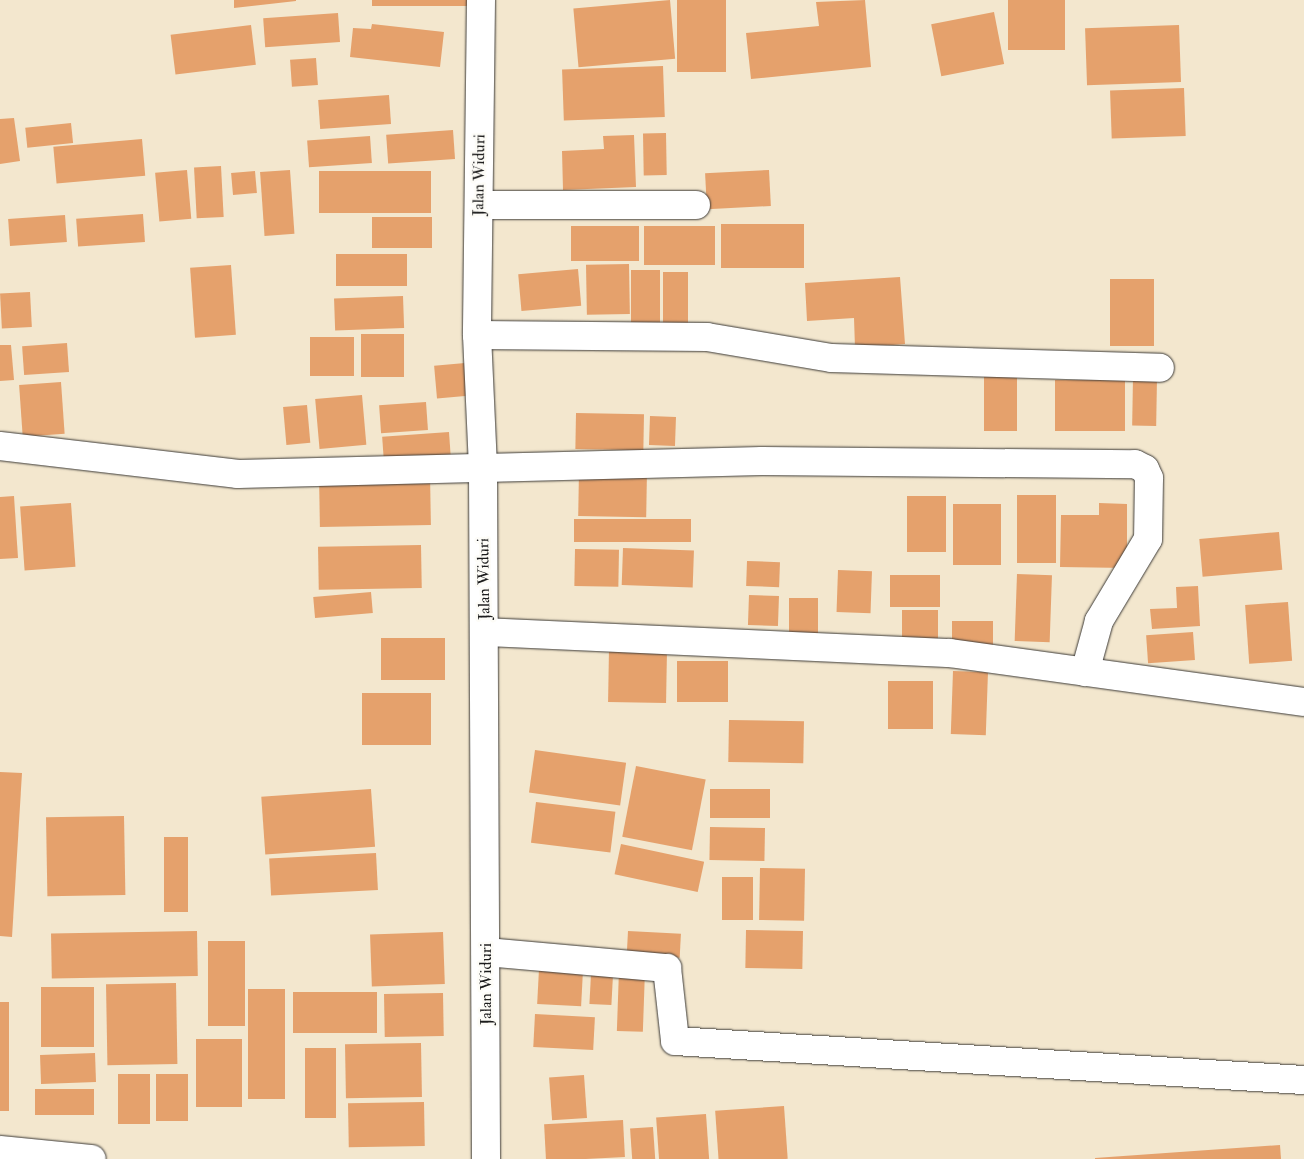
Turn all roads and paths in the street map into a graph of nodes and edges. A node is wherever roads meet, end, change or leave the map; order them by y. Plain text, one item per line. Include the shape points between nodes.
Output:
1 (482, 0) edge
2 (479, 205) junction
3 (696, 205) dead end
4 (477, 335) junction
5 (1160, 368) dead end
6 (0, 446) edge
7 (483, 469) junction
8 (485, 632) junction
9 (1085, 672) junction
10 (1304, 702) edge
11 (486, 952) junction
12 (1304, 1080) edge
13 (0, 1150) edge
14 (92, 1159) edge
15 (486, 1159) edge

1 - 2 street, Jalan Widuri
2 - 3 street
2 - 4 street, Jalan Widuri
4 - 5 street via 707,337 831,358
4 - 7 street, Jalan Widuri
6 - 7 street via 238,474
7 - 8 street, Jalan Widuri
7 - 9 street via 772,461 1135,464 1145,469 1149,478 1148,539 1099,621
8 - 9 street via 950,653
8 - 11 street, Jalan Widuri
9 - 10 street
11 - 12 street via 667,968 675,1041
11 - 15 street, Jalan Widuri
13 - 14 street

